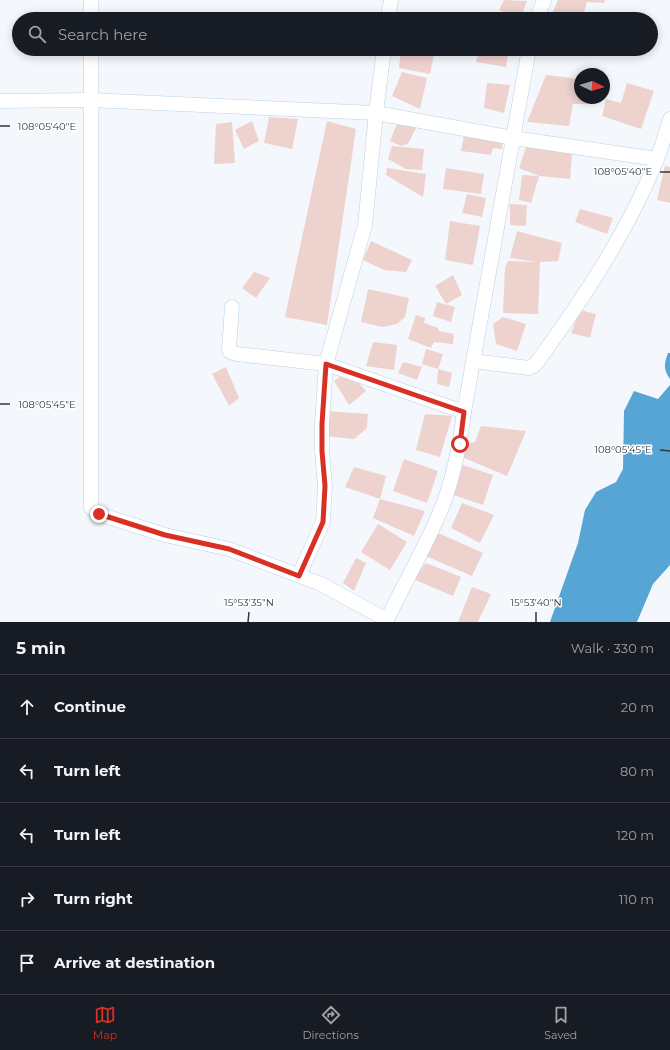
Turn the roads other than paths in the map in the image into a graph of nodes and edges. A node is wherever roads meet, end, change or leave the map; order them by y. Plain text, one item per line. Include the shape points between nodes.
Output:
1 (91, 0) edge
2 (391, 0) edge
3 (544, 0) edge
4 (91, 12) edge
5 (389, 12) edge
6 (540, 12) edge
7 (90, 56) edge
8 (383, 56) edge
9 (527, 56) edge
10 (90, 100) junction
11 (0, 101) edge
12 (376, 113) junction
13 (670, 119) edge
14 (513, 138) junction
15 (657, 159) junction
16 (232, 307) dead end
17 (473, 360) junction
18 (326, 364) junction
19 (464, 412) junction
20 (299, 576) junction
21 (386, 621) edge

1 - 4 street
2 - 5 street
3 - 6 street
7 - 10 street
8 - 12 street
9 - 14 street
10 - 11 street
10 - 12 street
10 - 20 street via 91,508 99,514 165,535 229,549
12 - 14 street
12 - 18 street via 365,225
13 - 15 street
14 - 15 street
14 - 17 street
15 - 17 street via 626,227 581,299 535,365 529,368
16 - 18 street via 230,352
17 - 19 street
18 - 19 street
18 - 20 street via 322,424 325,486 323,522
19 - 21 street via 460,444 440,512
20 - 21 street via 321,584

